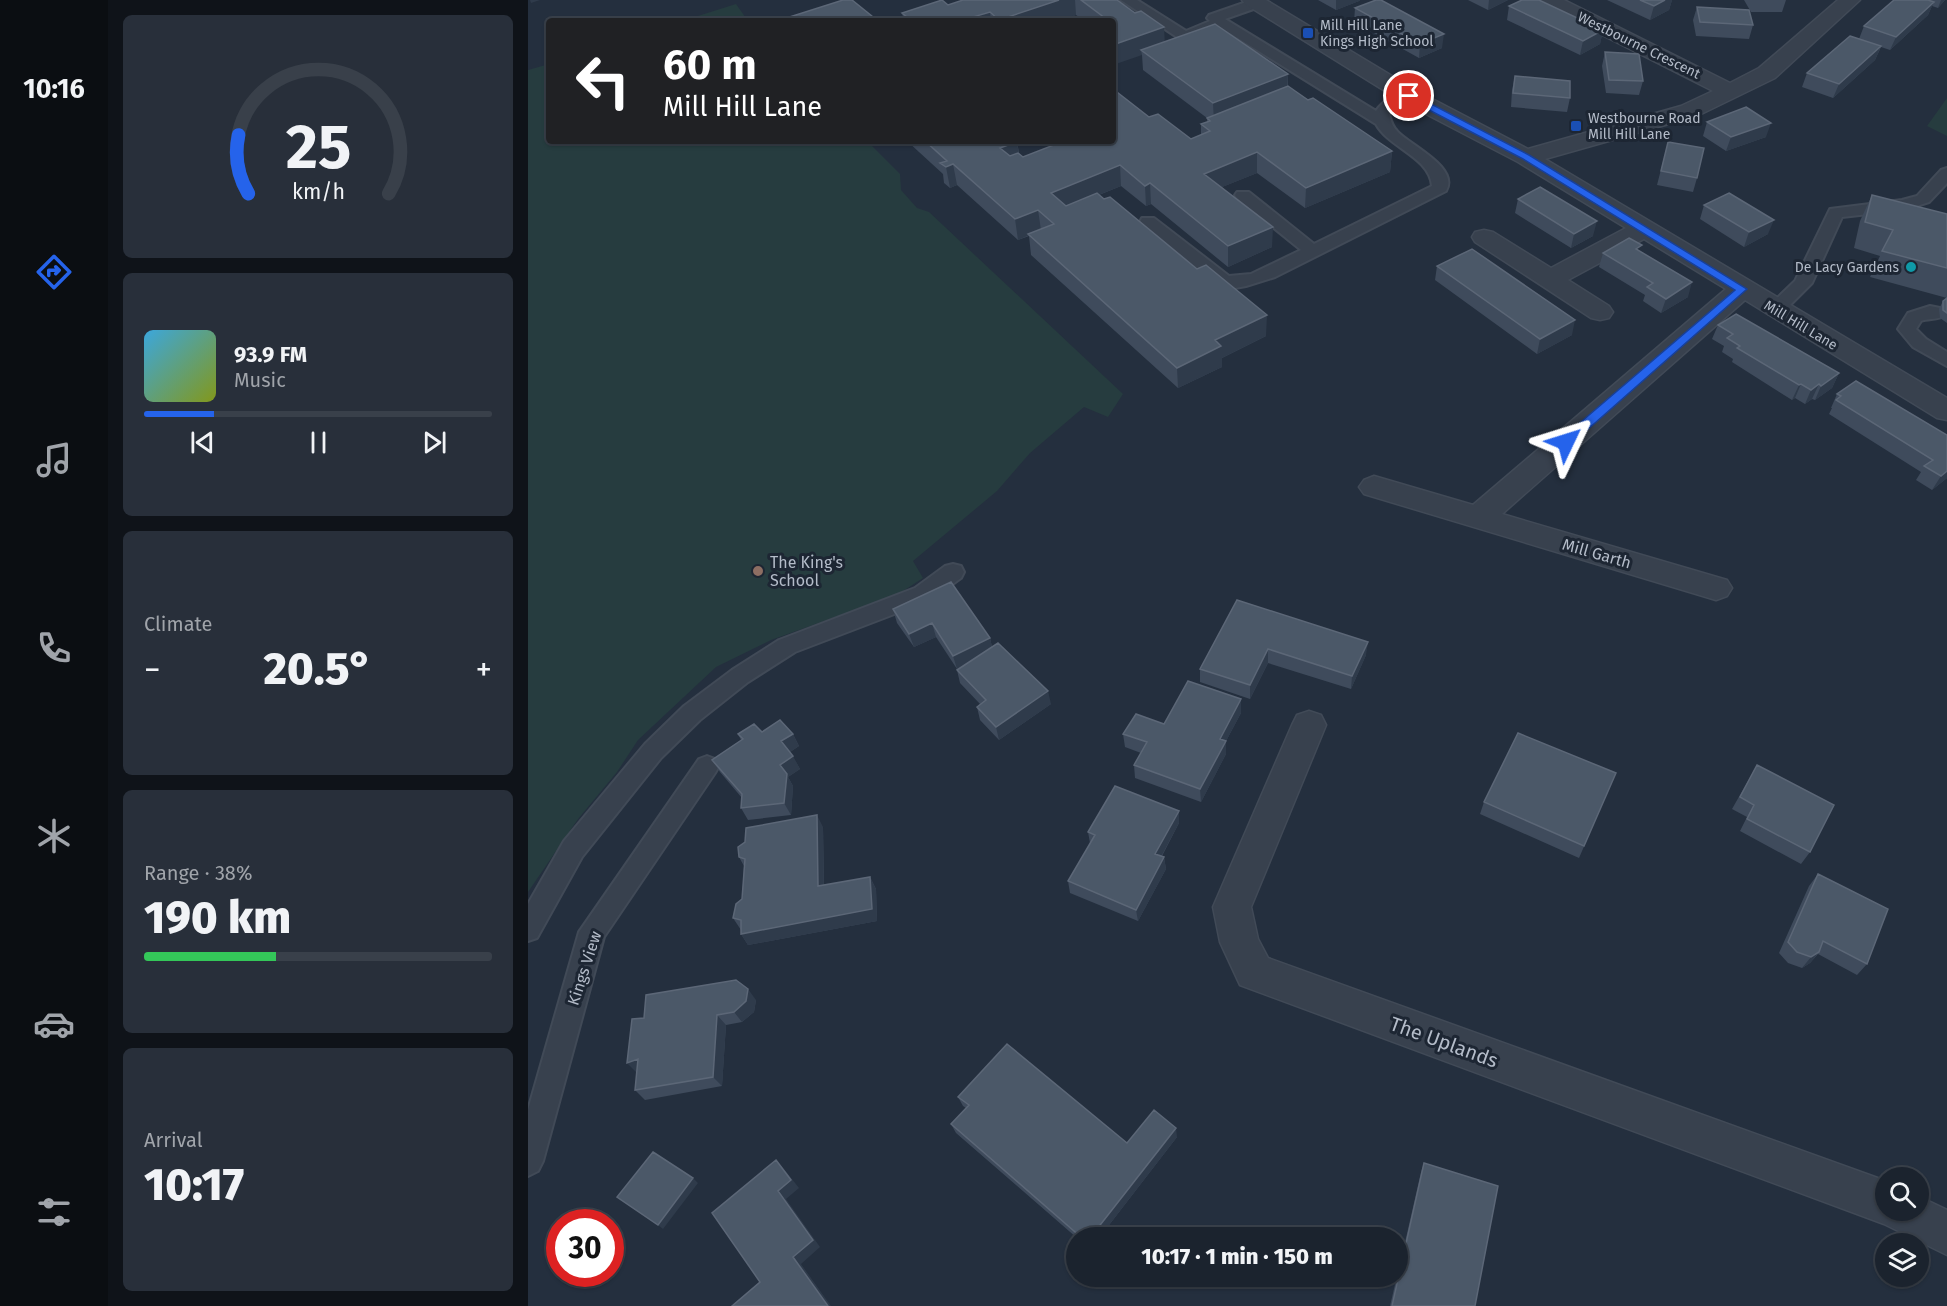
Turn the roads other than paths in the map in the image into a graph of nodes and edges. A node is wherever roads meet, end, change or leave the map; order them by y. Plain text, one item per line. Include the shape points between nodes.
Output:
1 (1128, 0) edge
2 (1548, 0) edge
3 (1255, 2) edge
4 (1842, 2) edge
5 (1221, 22) junction
6 (1730, 91) junction
7 (1409, 96) junction
8 (1382, 121) junction
9 (1526, 157) junction
10 (1947, 173) edge
11 (1243, 195) dead end
12 (1148, 222) dead end
13 (1643, 229) junction
14 (1484, 237) dead end
15 (1313, 251) junction
16 (1550, 279) junction
17 (1742, 289) junction
18 (1775, 310) junction
19 (1600, 312) dead end
20 (1938, 313) dead end
21 (1947, 360) edge
22 (1947, 411) edge
23 (1374, 487) dead end
24 (1478, 518) junction
25 (953, 572) dead end
26 (1716, 588) dead end
27 (1309, 725) dead end
28 (707, 766) dead end
29 (528, 929) edge
30 (528, 1161) edge
31 (1875, 1199) edge
32 (1922, 1221) edge
33 (1947, 1233) edge

1 - 5 lane via 1185,36
2 - 6 street, Westbourne Crescent
3 - 5 lane via 1214,18
3 - 7 street, Mill Hill Lane
4 - 6 street via 1767,73
5 - 8 lane
6 - 9 street via 1689,111
7 - 8 lane via 1387,106 1381,114
7 - 9 street, Mill Hill Lane
8 - 15 lane via 1400,143 1427,160 1438,174 1440,188
9 - 13 street, Mill Hill Lane
10 - 18 lane via 1923,199 1836,213 1803,284
11 - 15 lane
12 - 15 lane via 1224,281 1235,284 1250,281
13 - 16 street
13 - 17 street, Mill Hill Lane
14 - 16 street
16 - 19 street
17 - 18 street, Mill Hill Lane
17 - 24 street
18 - 22 street, Mill Hill Lane
20 - 21 lane via 1914,316 1908,329 1910,336
23 - 24 street, Mill Garth
24 - 26 street, Mill Garth
25 - 29 lane via 923,594 787,646 692,713 653,751 573,849
27 - 31 street, The Uplands via 1232,907 1239,942 1254,972
28 - 30 lane, Kings View via 592,932
32 - 33 street

